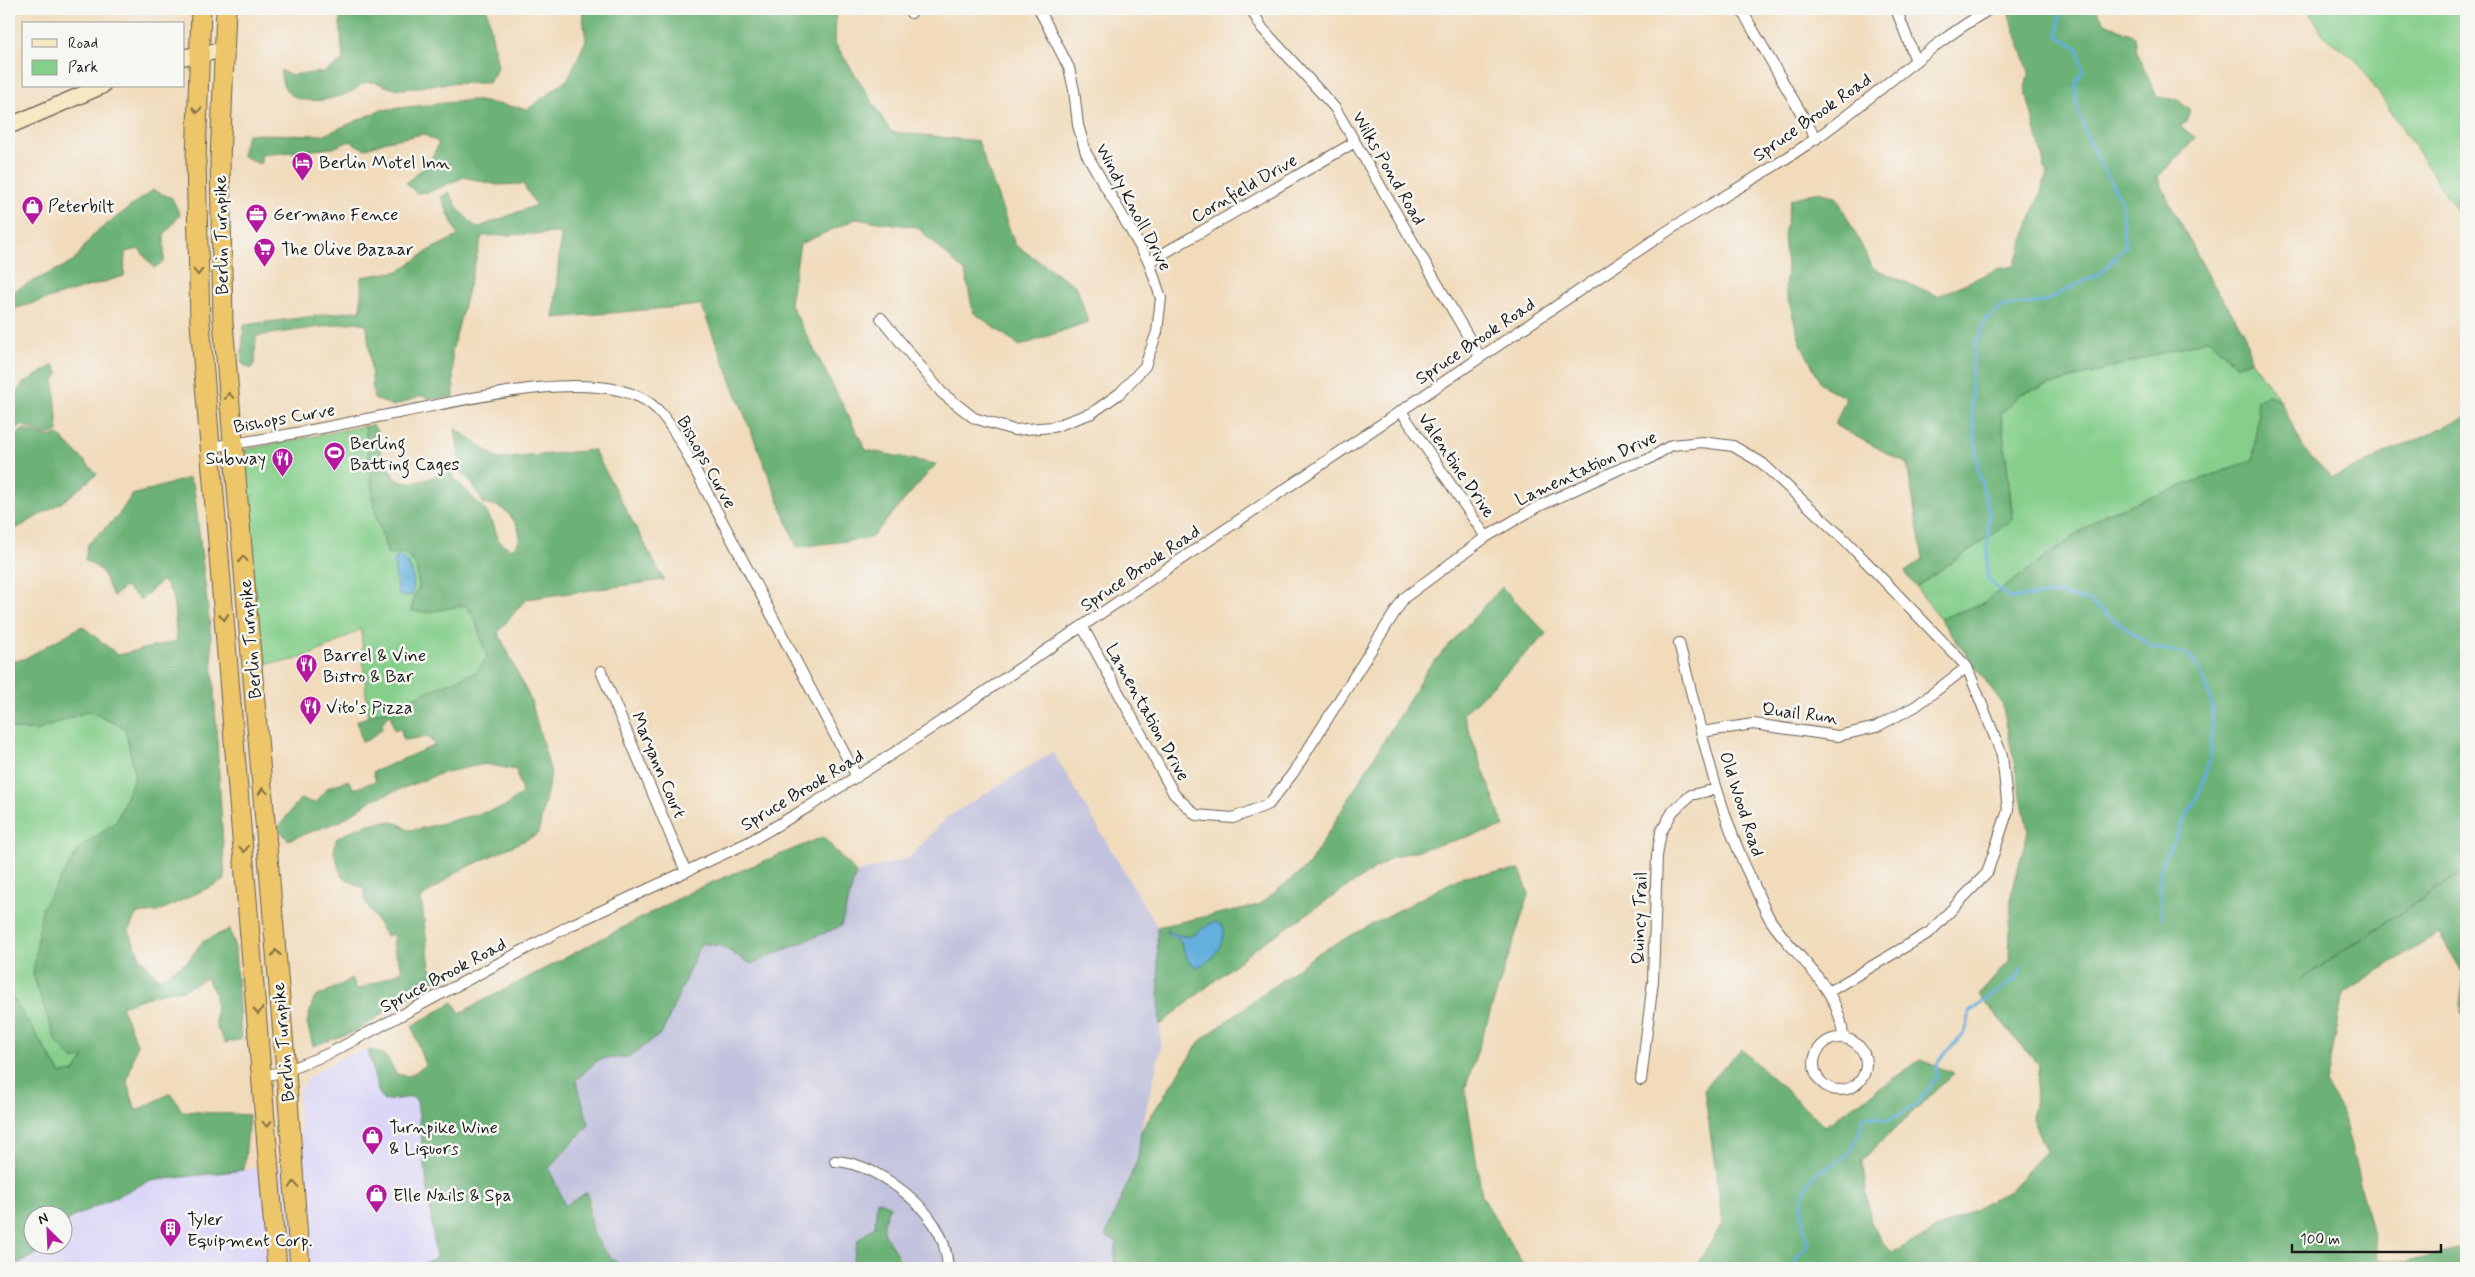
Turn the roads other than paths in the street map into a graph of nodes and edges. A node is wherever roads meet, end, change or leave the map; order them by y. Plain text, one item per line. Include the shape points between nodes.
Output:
1 (201, 9) edge
2 (226, 9) edge
3 (1039, 9) edge
4 (1251, 9) edge
5 (1741, 9) edge
6 (1896, 9) edge
7 (1990, 9) edge
8 (224, 50) junction
9 (191, 55) edge
10 (1916, 61) junction
11 (97, 88) edge
12 (9, 126) edge
13 (1816, 138) junction
14 (1355, 142) junction
15 (1149, 262) junction
16 (881, 318) dead end
17 (1480, 357) junction
18 (1401, 411) junction
19 (233, 444) junction
20 (210, 447) junction
21 (1486, 537) junction
22 (1082, 626) junction
23 (1679, 643) dead end
24 (1967, 667) junction
25 (601, 672) dead end
26 (1702, 732) junction
27 (857, 777) junction
28 (1717, 789) junction
29 (686, 872) junction
30 (1830, 991) junction
31 (1843, 1038) junction
32 (286, 1071) junction
33 (263, 1076) junction
34 (1641, 1080) dead end
35 (835, 1161) dead end
36 (275, 1223) junction
37 (269, 1268) edge
38 (278, 1268) edge
39 (300, 1268) edge
40 (948, 1268) edge

1 - 9 highway, Berlin Turnpike
2 - 8 highway, Berlin Turnpike
3 - 15 street, Windy Knoll Drive via 1069,68 1086,153
4 - 14 street, Wilks Pond Road via 1262,28 1335,108
5 - 13 street
6 - 10 street
7 - 10 street, Spruce Brook Road
8 - 9 street
19 -> 8 highway, Berlin Turnpike via 219,217
9 -> 20 highway, Berlin Turnpike via 198,270
10 - 13 street, Spruce Brook Road
11 - 12 street
13 - 17 street, Spruce Brook Road via 1669,230
14 - 15 street, Cornfield Drive
14 - 17 street, Wilks Pond Road
15 - 16 street, Windy Knoll Drive via 1160,298 1157,332 1145,366 1120,393 1092,413 1053,427 1014,430 974,418 942,393
17 - 18 street, Spruce Brook Road
18 - 21 street, Valentine Drive
18 - 22 street, Spruce Brook Road
19 - 20 street, Bishops Curve
19 - 27 street, Bishops Curve via 514,391 601,388 638,396 651,403 680,441
32 -> 19 highway, Berlin Turnpike
20 -> 33 highway, Berlin Turnpike
21 - 22 street, Lamentation Drive via 1404,598 1293,773 1269,804 1233,818 1196,815 1174,794
21 - 24 street, Lamentation Drive via 1537,507 1624,467 1647,460 1672,445 1702,442 1733,446 1762,463 1847,542
22 - 27 street, Spruce Brook Road
23 - 26 street, Old Wood Road
24 - 26 street, Quail Run via 1916,706 1876,727 1838,736 1753,724
24 - 30 street, Lamentation Drive via 2002,755 2008,810 1987,873 1930,932
25 - 29 street, Maryann Court
26 - 28 street, Old Wood Road
27 - 29 street, Spruce Brook Road via 747,843
28 - 30 street, Old Wood Road via 1735,847 1771,920
28 - 34 street, Quincy Trail via 1691,795 1673,811 1661,832 1657,856 1653,981
29 - 32 street, Spruce Brook Road via 569,926 350,1043
30 - 31 street, Old Wood Road via 1843,1027
31 - 31 street via 1820,1047 1814,1063 1819,1080 1841,1090 1857,1084 1865,1069 1863,1053 1858,1046
32 - 33 street, Spruce Brook Road
39 -> 32 highway, Berlin Turnpike
33 -> 36 highway, Berlin Turnpike
35 - 40 street via 857,1164 878,1174 925,1212 942,1239
36 - 37 street
36 - 38 highway, Berlin Turnpike

